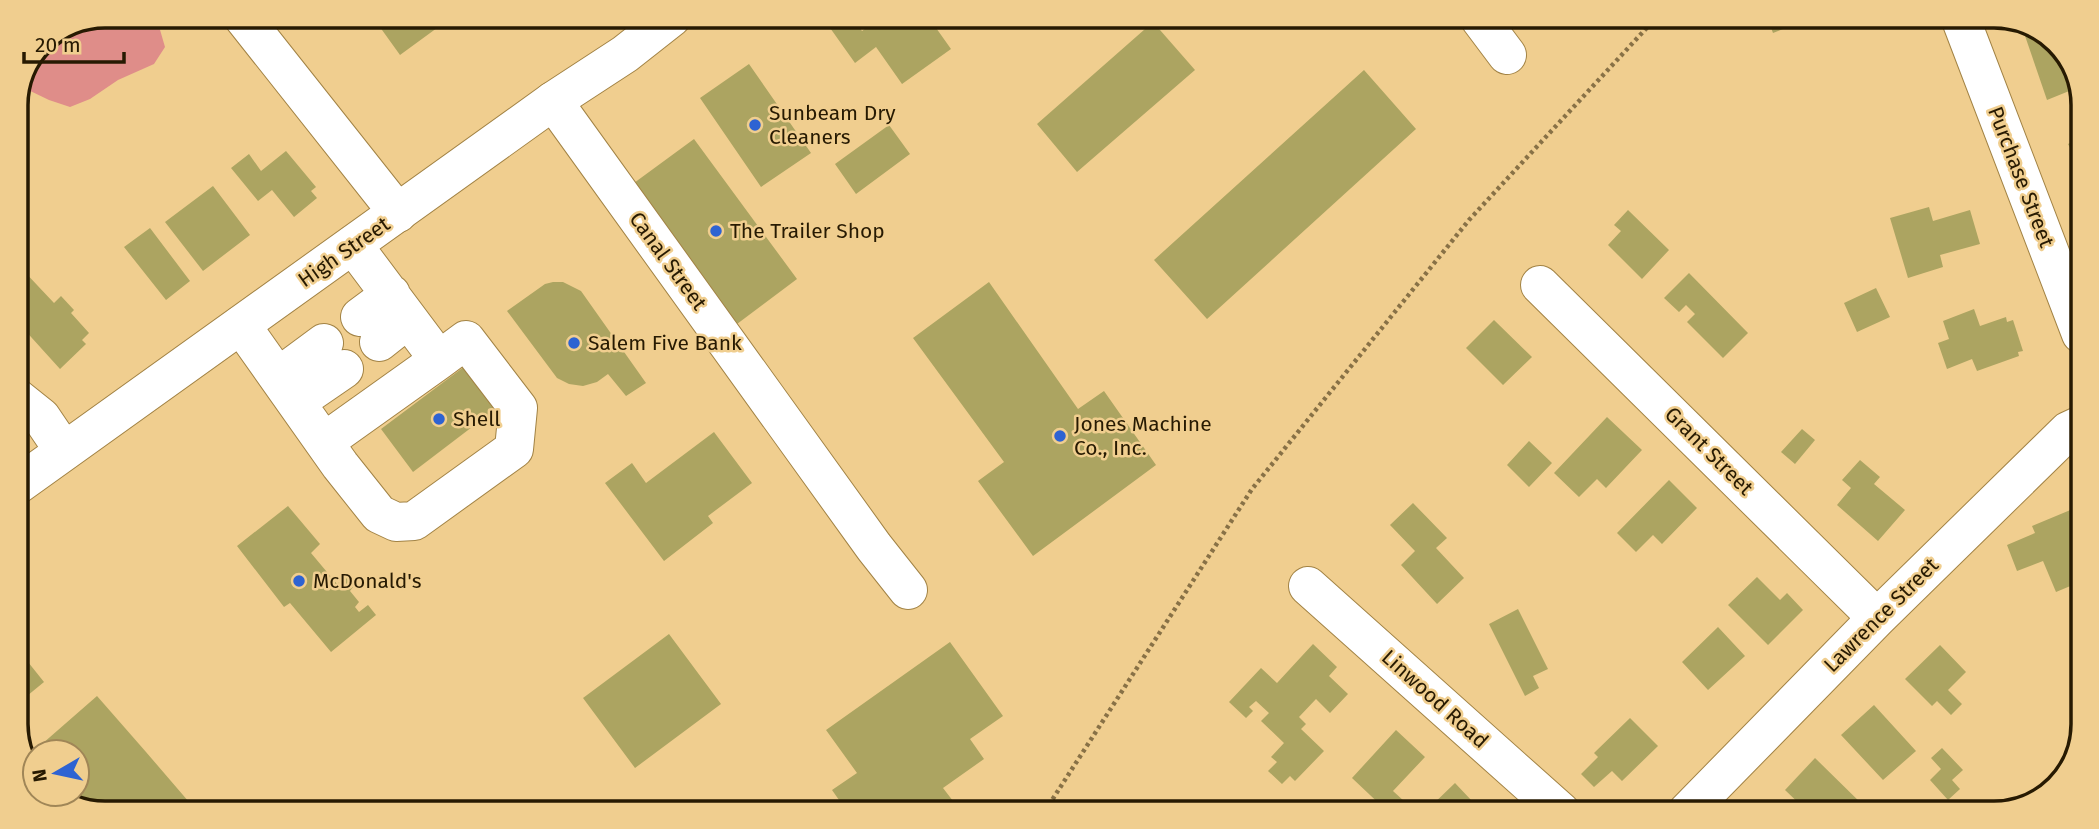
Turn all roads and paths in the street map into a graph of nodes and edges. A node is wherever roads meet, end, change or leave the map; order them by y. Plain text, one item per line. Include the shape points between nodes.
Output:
1 (252, 28) edge
2 (658, 28) edge
3 (1487, 28) edge
4 (1647, 28) edge
5 (1964, 28) edge
6 (1507, 55) dead end
7 (553, 101) junction
8 (398, 213) junction
9 (353, 245) junction
10 (1540, 285) dead end
11 (2071, 308) edge
12 (241, 325) junction
13 (453, 350) junction
14 (334, 356) dead end
15 (287, 390) junction
16 (28, 406) edge
17 (2071, 430) edge
18 (324, 442) junction
19 (64, 451) junction
20 (28, 476) edge
21 (1308, 586) dead end
22 (908, 590) dead end
23 (1877, 618) junction
24 (1051, 801) edge
25 (1549, 801) edge
26 (1699, 801) edge

1 - 8 street
2 - 7 street, High Street
3 - 6 street
4 - 24 path via 1469,219 1252,489
5 - 11 street, Purchase Street
7 - 8 street, High Street
7 - 22 street, Canal Street
8 - 9 street, High Street
9 - 12 street, High Street
9 - 13 street via 384,318
10 - 23 street, Grant Street
12 - 15 street
12 - 19 street, High Street
13 - 18 street
13 - 18 street via 518,408 514,449 414,521 396,522 379,514
14 - 15 street
15 - 18 street
16 - 19 street via 41,416
17 - 23 street, Lawrence Street
19 - 20 street, High Street
21 - 25 street, Linwood Road
23 - 26 street, Lawrence Street

